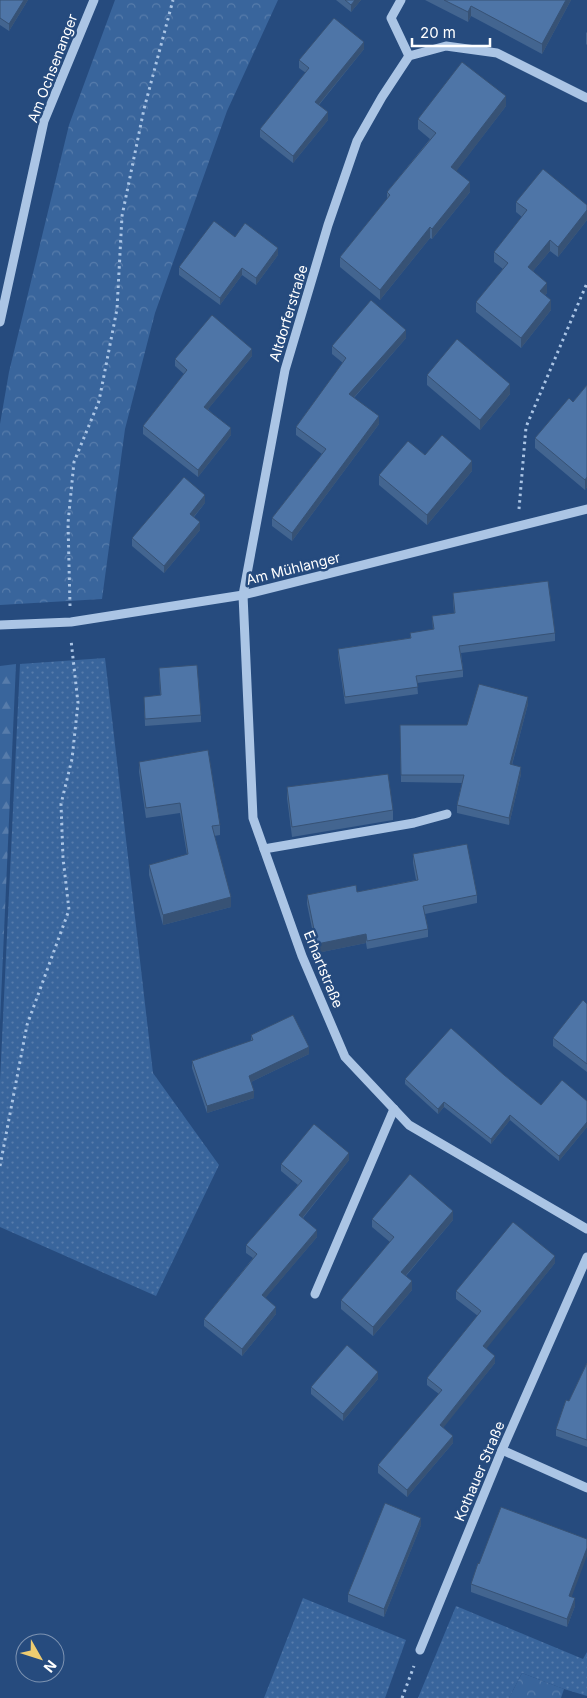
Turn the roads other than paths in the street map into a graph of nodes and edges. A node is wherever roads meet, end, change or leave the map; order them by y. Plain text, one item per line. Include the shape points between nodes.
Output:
1 (94, 0) edge
2 (401, 0) edge
3 (410, 56) junction
4 (587, 98) edge
5 (0, 322) edge
6 (587, 510) edge
7 (243, 595) junction
8 (0, 625) edge
9 (447, 814) dead end
10 (264, 849) junction
11 (394, 1109) junction
12 (587, 1229) edge
13 (587, 1258) edge
14 (315, 1294) dead end
15 (502, 1450) junction
16 (587, 1488) edge
17 (420, 1650) road end

1 - 5 street, Am Ochsenanger via 44,121
2 - 3 street via 392,18
3 - 4 street via 446,46 496,53
3 - 7 street, Altdorferstraße via 382,96 357,141 328,225 285,370
6 - 7 street, Am Mühlanger
7 - 8 street, Am Mühlanger via 71,622
7 - 10 street, Erhartstraße via 253,818
9 - 10 street via 414,823
10 - 11 street, Erhartstraße via 302,956 345,1057
11 - 12 street, Erhartstraße via 409,1125
11 - 14 street
13 - 15 street, Kothauer Straße
15 - 16 street
15 - 17 street, Kothauer Straße

